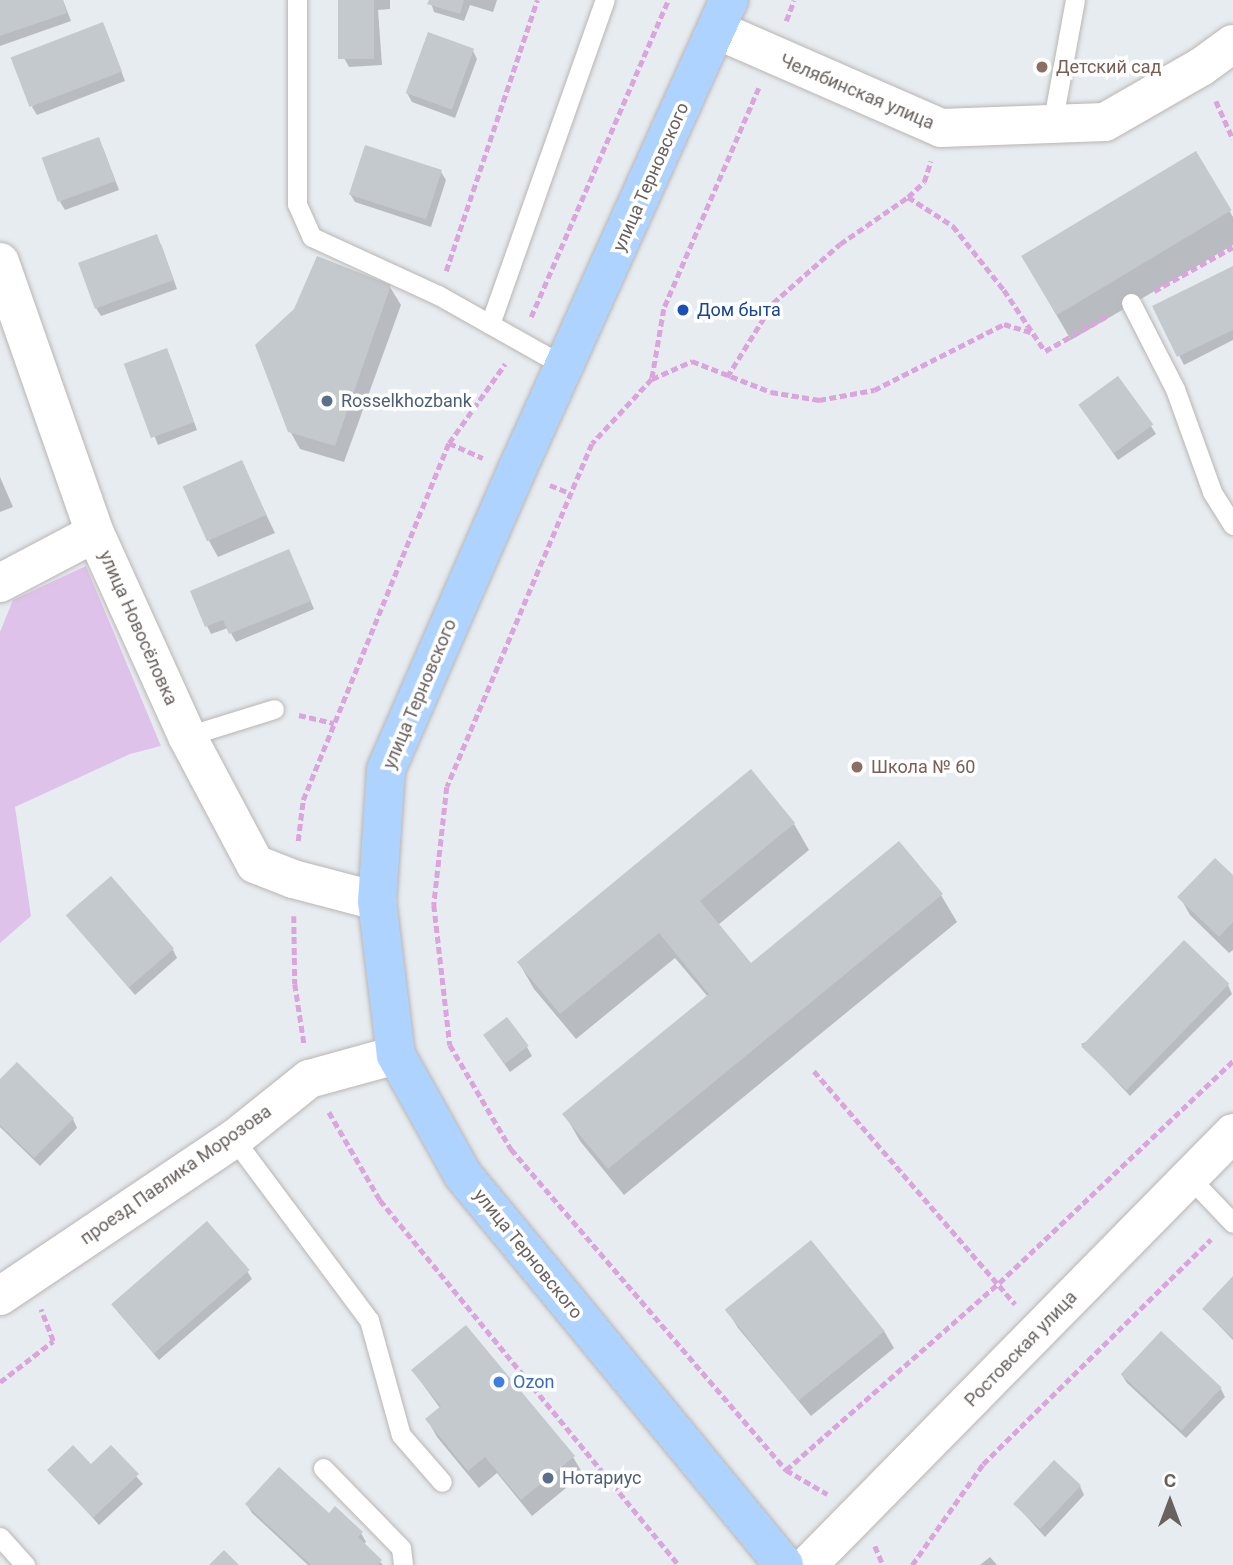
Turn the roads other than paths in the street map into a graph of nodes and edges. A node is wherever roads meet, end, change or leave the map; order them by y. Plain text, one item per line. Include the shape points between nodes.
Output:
1 (297, 0) edge
2 (605, 0) edge
3 (1076, 0) edge
4 (723, 15) edge
5 (1233, 44) edge
6 (1052, 125) junction
7 (0, 262) edge
8 (1130, 303) road end
9 (490, 324) junction
10 (566, 367) junction
11 (1233, 524) edge
12 (95, 533) junction
13 (0, 583) edge
14 (274, 709) road end
15 (187, 736) junction
16 (377, 901) junction
17 (396, 1055) junction
18 (1233, 1133) edge
19 (234, 1139) junction
20 (1189, 1178) junction
21 (1231, 1222) edge
22 (15, 1286) edge
23 (323, 1468) dead end
24 (442, 1482) dead end
25 (0, 1537) edge
26 (24, 1565) edge
27 (403, 1565) edge
28 (784, 1565) edge
29 (808, 1565) edge

1 - 9 lane via 297,204 312,237
2 - 9 lane
3 - 6 lane
4 - 6 street, Челябинская улица via 773,55 942,128
4 - 10 main road, улица Терновского
5 - 6 street, Челябинская улица via 1105,122
7 - 12 street, улица Новосёловка
8 - 11 lane via 1175,389 1212,492
9 - 10 lane
10 - 16 main road, улица Терновского via 386,770
12 - 13 street
12 - 15 street, улица Новосёловка
14 - 15 lane
15 - 16 street, улица Новосёловка via 255,863 293,879
16 - 17 main road, улица Терновского
17 - 19 street, проезд Павлика Морозова via 309,1079
17 - 28 main road, улица Терновского via 463,1175
18 - 20 street, Ростовская улица
19 - 22 street, проезд Павлика Морозова
19 - 24 lane via 369,1320 401,1435
20 - 21 lane
20 - 29 street, Ростовская улица
23 - 27 lane via 401,1549
25 - 26 lane

